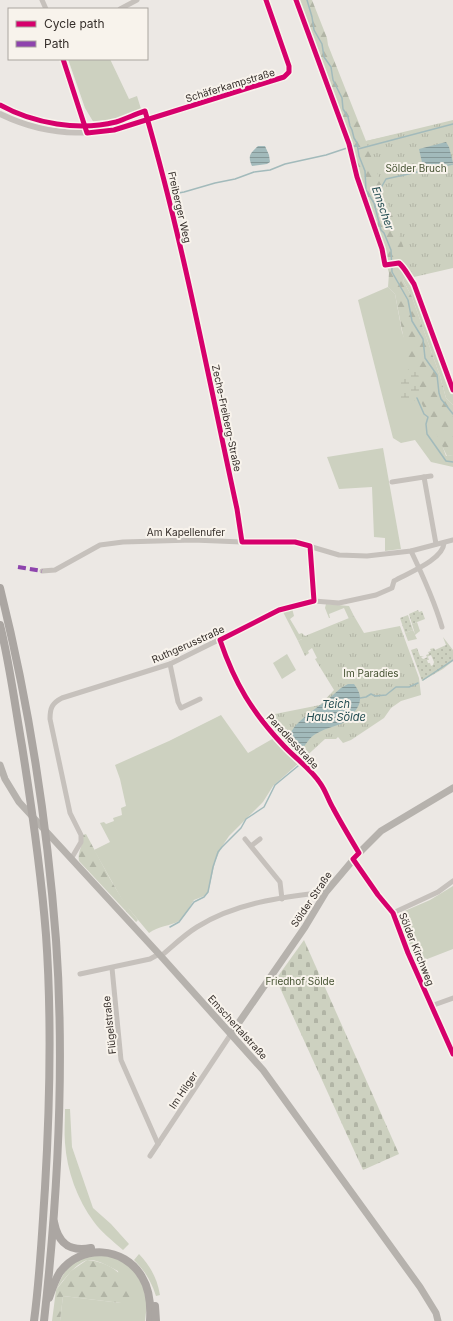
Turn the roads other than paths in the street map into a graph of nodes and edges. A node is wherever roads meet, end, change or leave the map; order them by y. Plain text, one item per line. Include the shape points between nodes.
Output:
1 (137, 0) edge
2 (266, 0) edge
3 (122, 8) edge
4 (63, 60) edge
5 (0, 114) edge
6 (148, 120) junction
7 (87, 133) junction
8 (192, 298) joint
9 (431, 476) dead end
10 (424, 477) junction
11 (392, 482) dead end
12 (453, 540) edge
13 (242, 542) junction
14 (444, 543) junction
15 (436, 544) junction
16 (310, 546) junction
17 (411, 551) junction
18 (419, 567) junction
19 (42, 571) dead end
20 (0, 588) edge
21 (314, 601) junction
22 (0, 625) edge
23 (442, 627) dead end
24 (220, 640) junction
25 (170, 664) junction
26 (200, 699) dead end
27 (0, 765) edge
28 (453, 788) edge
29 (245, 839) dead end
30 (260, 839) dead end
31 (251, 846) junction
32 (359, 853) junction
33 (71, 859) junction
34 (353, 859) junction
35 (453, 882) edge
36 (326, 892) junction
37 (282, 899) junction
38 (393, 913) junction
39 (160, 955) junction
40 (112, 968) junction
41 (80, 974) dead end
42 (453, 998) edge
43 (431, 1006) junction
44 (231, 1034) junction
45 (453, 1054) edge
46 (158, 1144) junction
47 (150, 1156) dead end
48 (53, 1218) junction
49 (45, 1312) junction
50 (34, 1321) edge
51 (44, 1321) edge
52 (150, 1321) edge
53 (156, 1321) edge
54 (438, 1321) edge

1 - 3 street
2 - 6 street, Schäferkampstraße via 289,66 287,74
4 - 7 street
5 - 7 street via 45,130
6 - 7 street via 114,130
6 - 8 street, Freiberger Weg
8 - 13 street, Zeche-Freiberg-Straße
9 - 10 street
10 - 11 street
10 - 15 street
12 - 14 street, Am Kapellenufer
13 - 16 street, Am Kapellenufer via 295,542
13 - 19 street, Am Kapellenufer via 193,540 107,544 93,548 55,570
14 - 15 street, Am Kapellenufer
14 - 18 street, Ruthgerusstraße via 444,548 437,557
15 - 17 street, Am Kapellenufer
16 - 17 street, Am Kapellenufer via 348,556
16 - 21 street
17 - 18 street
18 - 21 street, Ruthgerusstraße via 394,581 392,588 376,596 339,603
18 - 23 street
20 - 48 highway via 31,733 44,820 56,940 59,1101
21 - 24 street, Ruthgerusstraße via 279,610
22 - 50 highway via 32,808 46,937 50,1043 49,1108 41,1254
24 - 25 street, Ruthgerusstraße
24 - 32 street, Paradiesstraße via 227,662 246,699 268,728 320,783
25 - 26 street via 181,708
25 - 33 street, Ruthgerusstraße via 62,698 51,706 50,719 68,805 81,835
27 - 33 main road, Emschertalstraße via 19,802
28 - 32 main road, Sölder Straße via 381,831
29 - 31 street
30 - 31 street
31 - 37 street via 280,882
32 - 34 main road, Sölder Straße
33 - 39 main road, Emschertalstraße
34 - 36 main road, Sölder Straße
34 - 38 street, Sölder Kirchweg
35 - 38 street
36 - 37 street
36 - 44 main road, Sölder Straße via 305,927
37 - 39 street via 247,905 216,917 191,931
38 - 43 street, Sölder Kirchweg
39 - 40 street
39 - 44 main road, Emschertalstraße
40 - 41 street
40 - 46 street, Flügelstraße via 121,1060
42 - 43 street
43 - 45 street, Sölder Kirchweg
44 - 46 street, Im Hilger
44 - 54 main road, Emschertalstraße via 263,1070 407,1268 428,1298
46 - 47 street, Im Hilger
48 - 49 highway
48 - 53 highway via 58,1235 70,1248 84,1250 105,1247 125,1254 136,1263 152,1288
49 - 51 highway
49 - 52 highway via 54,1284 66,1265 85,1254 101,1252 120,1256 141,1275 150,1298

